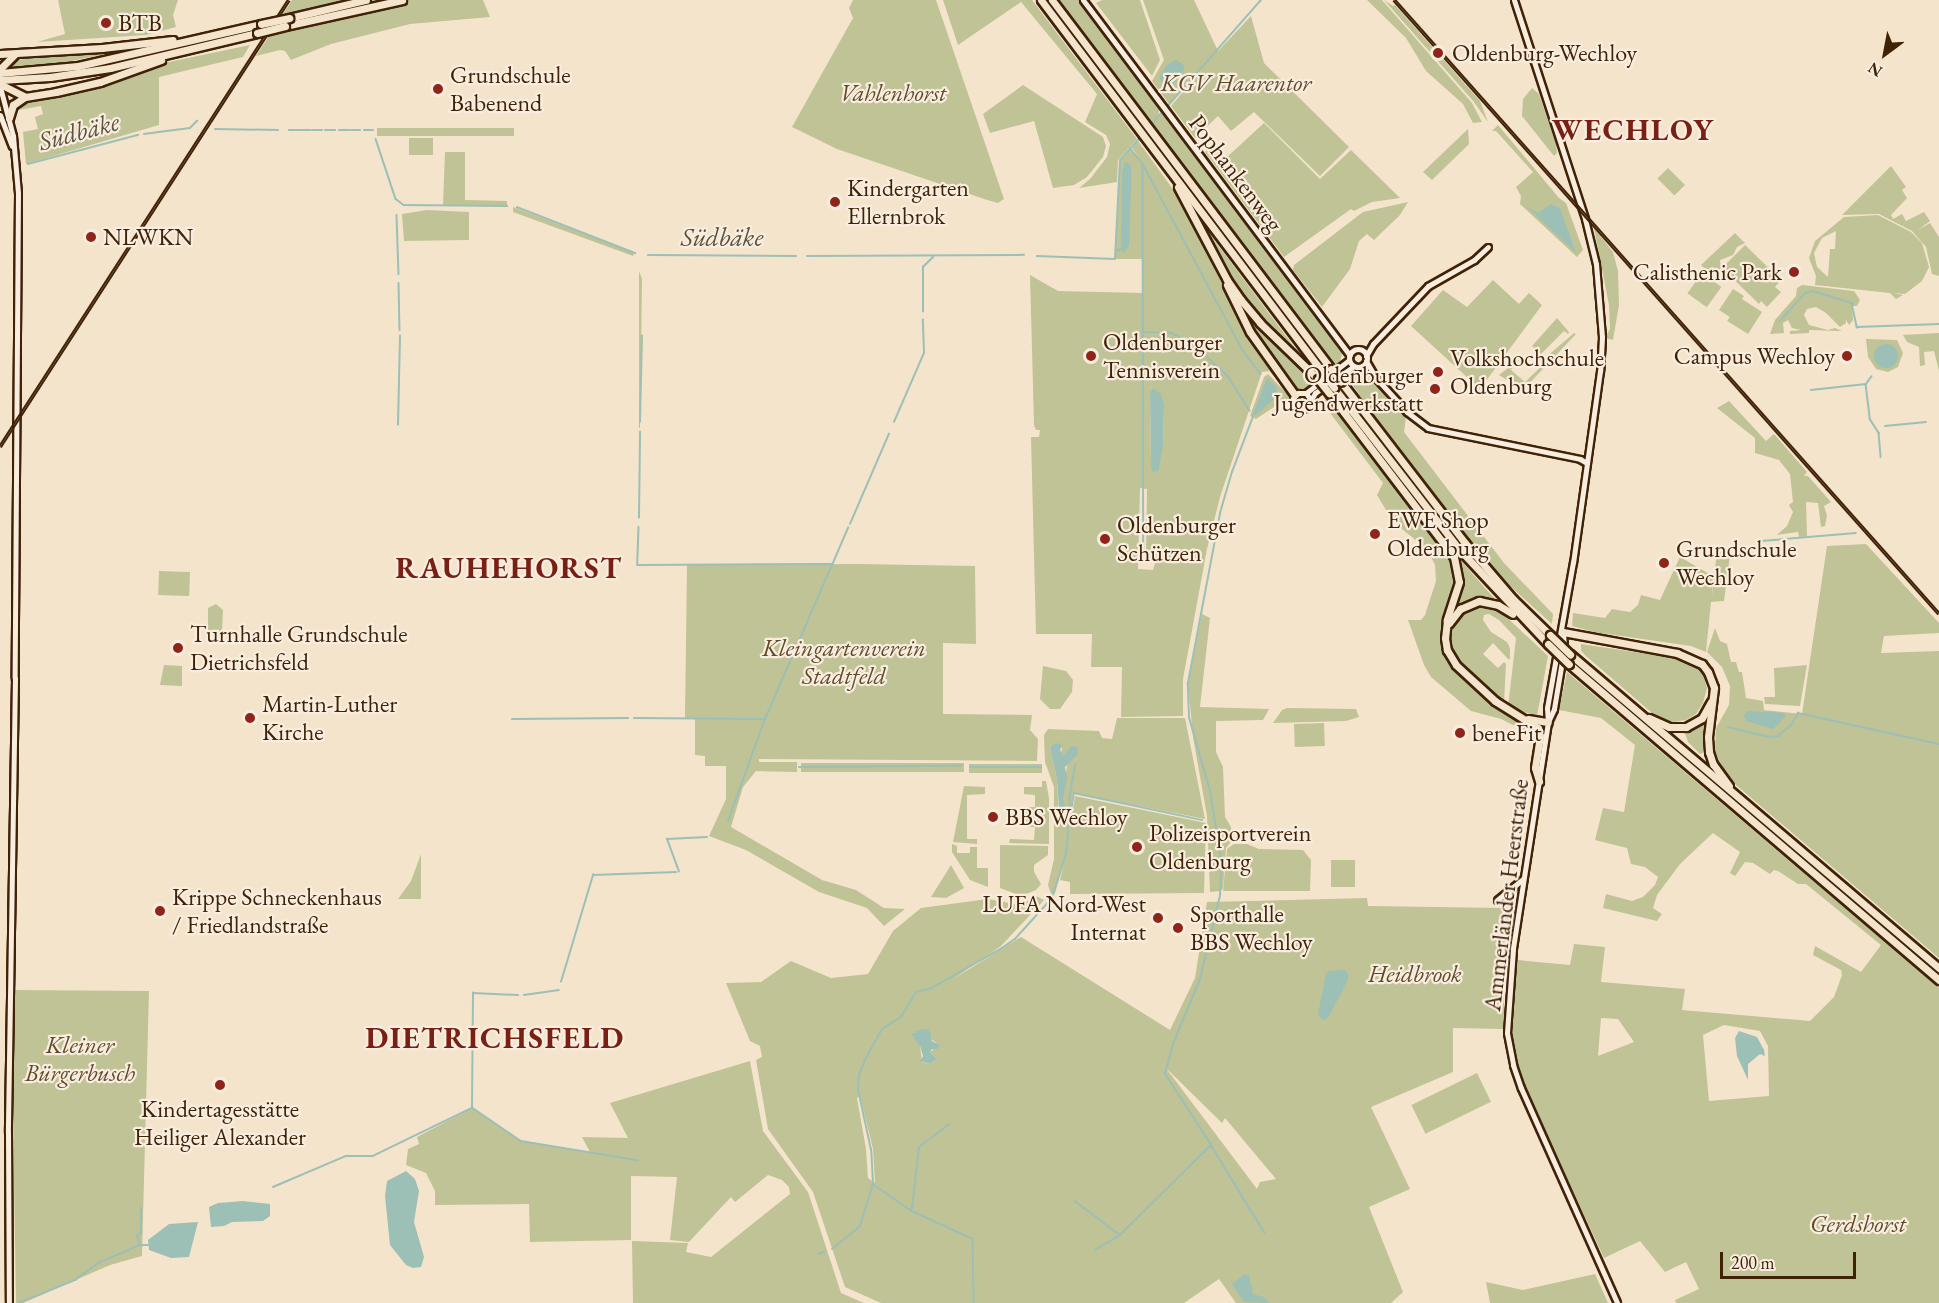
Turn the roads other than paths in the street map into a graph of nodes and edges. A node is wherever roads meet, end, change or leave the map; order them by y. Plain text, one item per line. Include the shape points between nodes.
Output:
1 (366, 0) edge
2 (402, 0) edge
3 (1041, 0) edge
4 (1052, 0) edge
5 (1083, 0) edge
6 (1514, 0) edge
7 (187, 41) junction
8 (173, 53) junction
9 (0, 54) edge
10 (14, 55) junction
11 (0, 71) edge
12 (22, 75) junction
13 (0, 84) edge
14 (26, 96) junction
15 (0, 115) edge
16 (9, 118) junction
17 (13, 147) junction
18 (1172, 172) junction
19 (1488, 247) dead end
20 (1227, 280) junction
21 (1340, 338) junction
22 (1373, 344) junction
23 (1358, 350) junction
24 (1349, 358) junction
25 (1366, 358) junction
26 (1357, 366) junction
27 (1321, 377) junction
28 (1376, 378) junction
29 (1331, 390) junction
30 (1294, 395) junction
31 (1308, 396) junction
32 (1587, 463) junction
33 (1524, 621) junction
34 (1447, 624) junction
35 (1563, 632) junction
36 (1714, 688) junction
37 (1635, 710) junction
38 (1522, 719) junction
39 (1548, 722) junction
40 (1539, 781) junction
41 (1736, 796) junction
42 (1524, 878) junction
43 (1497, 900) dead end
44 (1939, 968) edge
45 (1939, 980) edge
46 (9, 1303) edge
47 (1617, 1303) edge

1 - 7 highway, bridge
2 - 8 highway, bridge
3 - 18 highway
4 - 37 highway, bridge via 1465,543 1550,635
5 - 21 street, Pophankenweg
6 - 32 street, Ammerländer Heerstraße via 1596,264 1602,354
7 - 10 highway
7 - 12 highway
8 - 12 highway via 103,69
8 - 14 highway via 100,82
9 - 10 highway
10 - 11 highway
11 - 12 highway
12 - 13 highway
13 - 14 highway
13 - 16 street
14 - 16 highway via 13,105
15 - 17 street
16 - 17 street
17 - 46 street via 17,214
18 - 20 highway
18 - 27 highway
19 - 22 street via 1474,260 1428,286
20 - 27 highway via 1260,323
20 - 30 highway via 1250,332
21 - 23 street, Pophankenweg
21 - 24 street, Pophankenweg
22 - 23 street
22 - 25 street
23 - 24 street
23 - 25 street, Pophankenweg
24 - 26 street, Pophankenweg
24 - 31 street
25 - 26 street
25 - 28 street, Pophankenweg
26 - 28 street, Pophankenweg
26 - 31 street
27 - 29 highway, bridge
28 - 32 street, Pophankenweg via 1412,417 1431,429
29 - 33 highway via 1452,542
29 - 34 highway via 1455,560 1458,589
30 - 31 street
30 - 31 street via 1293,403 1299,409 1307,407
32 - 35 street, Ammerländer Heerstraße
33 - 34 highway via 1498,605 1479,601 1460,609
33 - 45 highway, bridge via 1569,664
34 - 38 highway via 1446,647 1456,665 1503,709
35 - 36 highway via 1686,655 1702,664
35 - 39 street, Ammerländer Heerstraße via 1556,648
36 - 37 highway via 1707,711 1686,727 1669,727
36 - 41 highway via 1709,752
37 - 41 highway
38 - 39 highway
38 - 40 highway via 1539,731
39 - 40 street, Ammerländer Heerstraße
40 - 42 street, Ammerländer Heerstraße
41 - 44 highway
42 - 43 street
42 - 47 street, Ammerländer Heerstraße via 1508,994 1511,1057 1521,1088

